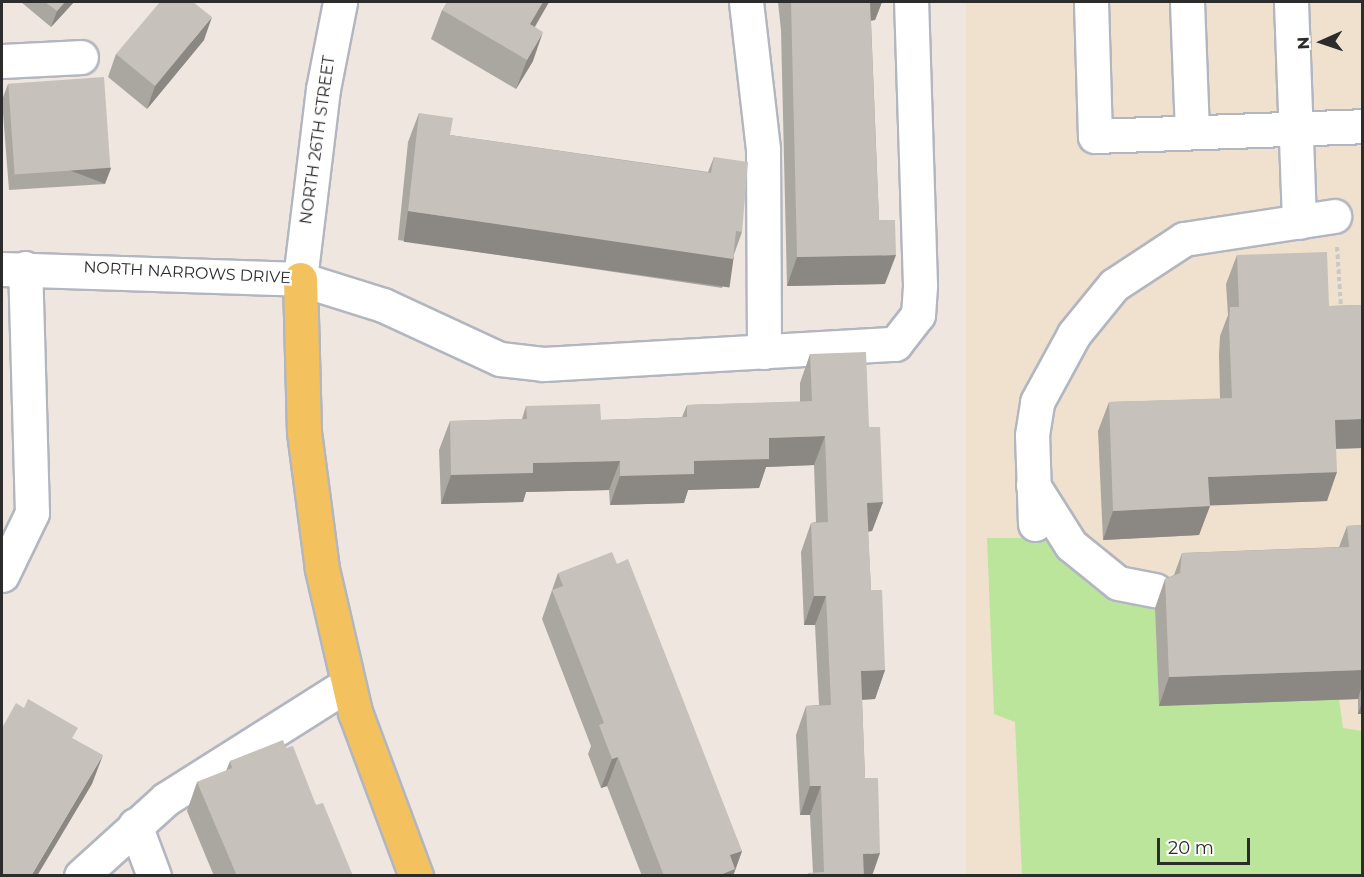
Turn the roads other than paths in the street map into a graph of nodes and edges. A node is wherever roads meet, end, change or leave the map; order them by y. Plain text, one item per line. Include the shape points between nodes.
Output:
1 (340, 2) edge
2 (746, 2) edge
3 (911, 2) edge
4 (1090, 2) edge
5 (1187, 2) edge
6 (1291, 2) edge
7 (81, 57) dead end
8 (2, 61) edge
9 (1362, 126) edge
10 (1296, 129) junction
11 (1192, 132) junction
12 (1334, 216) dead end
13 (1299, 222) junction
14 (13, 269) edge
15 (300, 279) junction
16 (764, 352) junction
17 (1034, 484) junction
18 (1035, 524) dead end
19 (2, 575) edge
20 (1155, 590) dead end
21 (348, 684) junction
22 (135, 825) junction
23 (81, 876) edge
24 (154, 876) edge
25 (416, 876) edge

1 - 15 street, NORTH 26TH STREET via 323,88
2 - 16 street via 763,150
3 - 16 street via 918,315 895,344
4 - 11 street via 1095,136
5 - 11 street
6 - 10 street
7 - 8 street
9 - 10 street
10 - 11 street
10 - 13 street
12 - 13 street
13 - 17 street via 1184,239 1114,285 1068,343 1037,402
14 - 15 street, NORTH NARROWS DRIVE
14 - 19 street via 32,513
15 - 16 street via 383,305 500,359 543,364
15 - 21 main road, NORTH NARROWS DRIVE via 304,432 322,569
17 - 18 street
17 - 20 street via 1071,545 1118,583
21 - 22 street via 166,799
21 - 25 main road, NORTH NARROWS DRIVE
22 - 23 street
22 - 24 street

